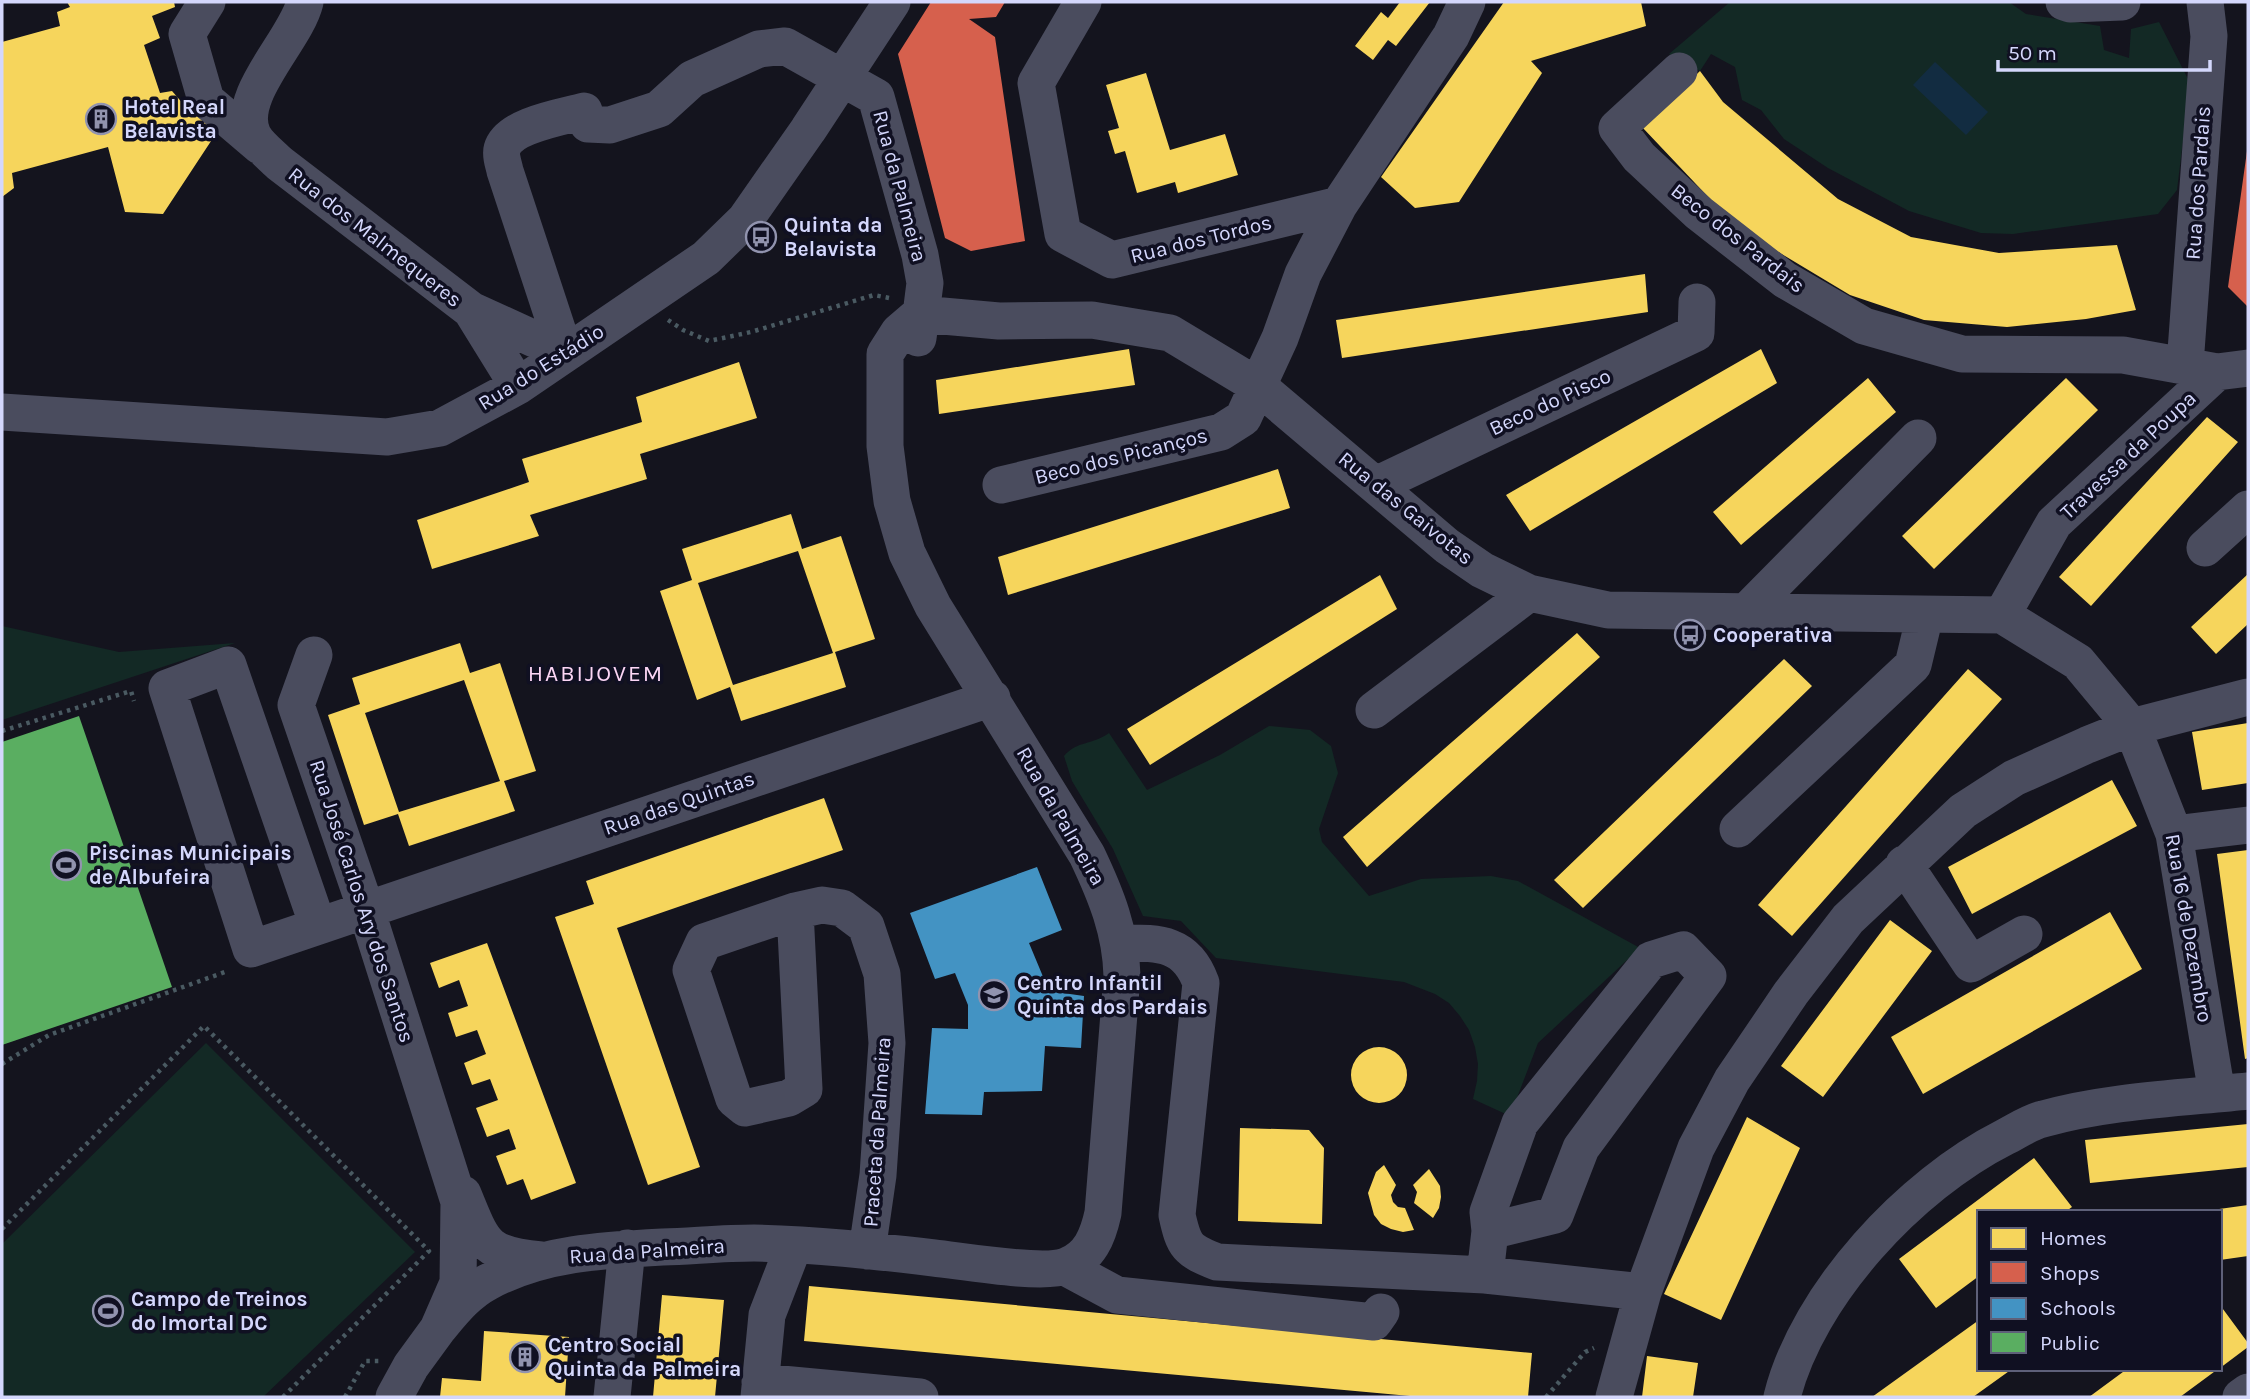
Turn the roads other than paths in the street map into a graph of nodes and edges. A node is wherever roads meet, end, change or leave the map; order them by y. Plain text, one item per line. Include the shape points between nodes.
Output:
1 (207, 2) edge
2 (306, 2) edge
3 (892, 2) edge
4 (1083, 2) edge
5 (1467, 2) edge
6 (1483, 2) edge
7 (2064, 2) edge
8 (2122, 2) edge
9 (2205, 2) edge
10 (1451, 36) junction
11 (1679, 71) dead end
12 (842, 79) junction
13 (279, 163) junction
14 (1339, 205) junction
15 (1697, 302) dead end
16 (921, 309) junction
17 (471, 310) junction
18 (565, 353) junction
19 (2217, 368) edge
20 (518, 386) junction
21 (1258, 386) junction
22 (2, 412) edge
23 (1918, 438) dead end
24 (1001, 485) dead end
25 (1376, 485) junction
26 (2248, 509) edge
27 (2205, 548) dead end
28 (1530, 593) junction
29 (1747, 611) junction
30 (1926, 615) junction
31 (2002, 615) junction
32 (314, 655) dead end
33 (2248, 697) edge
34 (992, 698) junction
35 (1374, 710) dead end
36 (2132, 727) junction
37 (2248, 825) edge
38 (1738, 829) dead end
39 (2174, 834) junction
40 (1904, 864) junction
41 (366, 909) junction
42 (795, 911) junction
43 (318, 926) junction
44 (2024, 934) dead end
45 (1119, 943) junction
46 (2233, 1092) edge
47 (443, 1148) junction
48 (1490, 1231) junction
49 (752, 1243) junction
50 (794, 1245) junction
51 (626, 1248) junction
52 (867, 1251) junction
53 (541, 1260) junction
54 (1065, 1267) junction
55 (1485, 1275) junction
56 (1643, 1292) junction
57 (1381, 1312) dead end
58 (766, 1315) junction
59 (438, 1329) junction
60 (760, 1390) edge
61 (2248, 1392) edge
62 (394, 1397) edge
63 (612, 1397) edge
64 (920, 1397) edge
65 (1614, 1397) edge
66 (1782, 1397) edge
67 (2241, 1397) edge

1 - 13 street, Rua dos Malmequeres via 187,34 206,100
2 - 13 street, Rua dos Malmequeres via 248,114 253,136
3 - 12 street, Rua do Estádio
4 - 14 street, Rua dos Tordos via 1036,83 1063,234 1112,260
5 - 10 street
6 - 10 street
7 - 8 street
9 - 19 street, Rua dos Pardais
10 - 14 street
11 - 19 street, Beco dos Pardais via 1617,128 1639,157 1699,214 1784,280 1864,326 1962,354 2123,355
12 - 16 street, Rua da Palmeira via 876,96 920,256 925,284
12 - 18 street, Rua do Estádio via 745,220 706,258
12 - 18 street, Rua da Palmeira via 785,46 759,49 692,79 659,109 610,125 588,124 584,111 509,137 501,151 505,171
13 - 17 street, Rua dos Malmequeres
14 - 21 street via 1303,274
15 - 25 street, Beco do Pisco via 1696,333
16 - 21 street, Rua das Gaivotas via 999,321 1092,320 1170,333
16 - 34 street, Rua da Palmeira via 918,342 885,401 892,501 907,553 933,606
17 - 18 street
17 - 20 street
18 - 20 street, Rua do Estádio
19 - 31 street, Travessa da Poupa via 2054,523
20 - 22 street, Rua do Estádio via 440,428 387,437
21 - 24 street, Beco dos Picanços via 1243,418 1222,432
21 - 25 street, Rua das Gaivotas
23 - 29 street
25 - 28 street, Rua das Gaivotas via 1447,546 1482,570
26 - 27 street
28 - 29 street, Rua das Gaivotas via 1608,610
28 - 35 street
29 - 30 street, Rua das Gaivotas
30 - 31 street, Rua das Gaivotas
30 - 38 street via 1913,664
31 - 36 street via 2078,662
32 - 41 street, Rua José Carlos Ary dos Santos via 296,705
33 - 36 street
34 - 41 street, Rua das Quintas
34 - 45 street, Rua da Palmeira via 1087,855 1104,891
36 - 39 street, Rua 16 de Dezembro
36 - 40 street via 2014,778 1962,811
37 - 39 street
39 - 46 street, Rua 16 de Dezembro
40 - 44 street via 1971,964
40 - 56 street via 1848,919 1732,1080 1696,1148
41 - 43 street, Rua das Quintas
41 - 47 street, Rua José Carlos Ary dos Santos
42 - 42 street, Praceta da Palmeira via 704,942 691,970 734,1099 746,1108 789,1098 804,1089
42 - 52 street, Praceta da Palmeira via 822,905 842,908 866,926 882,974 887,1043 878,1175
43 - 43 street, Rua das Quintas via 228,665 167,688 251,949
45 - 54 street, Rua da Palmeira via 1122,976 1103,1213 1098,1237 1086,1254
45 - 55 street via 1155,943 1177,951 1194,964 1201,983 1177,1215 1182,1238 1194,1253 1217,1262
46 - 66 street via 2040,1119 1941,1178 1893,1220 1851,1266 1798,1350
47 - 53 street, Rua José Carlos Ary dos Santos via 489,1247 509,1257
47 - 59 street, Rua José Carlos Ary dos Santos via 459,1202 458,1283
48 - 48 street via 1555,1215 1581,1148 1708,976 1683,950 1651,960 1521,1124 1488,1212
48 - 55 street
49 - 50 street, Rua da Palmeira
49 - 51 street, Rua da Palmeira
49 - 58 street, Rua da Palmeira
50 - 52 street, Rua da Palmeira
50 - 58 street
51 - 53 street, Rua da Palmeira
51 - 63 street
52 - 54 street, Rua da Palmeira via 1037,1269
53 - 59 street via 488,1282 462,1299
54 - 57 street via 1117,1296 1374,1322
55 - 56 street
56 - 65 street
58 - 60 street
59 - 62 street, Rua José Carlos Ary dos Santos
60 - 64 street
61 - 67 street

